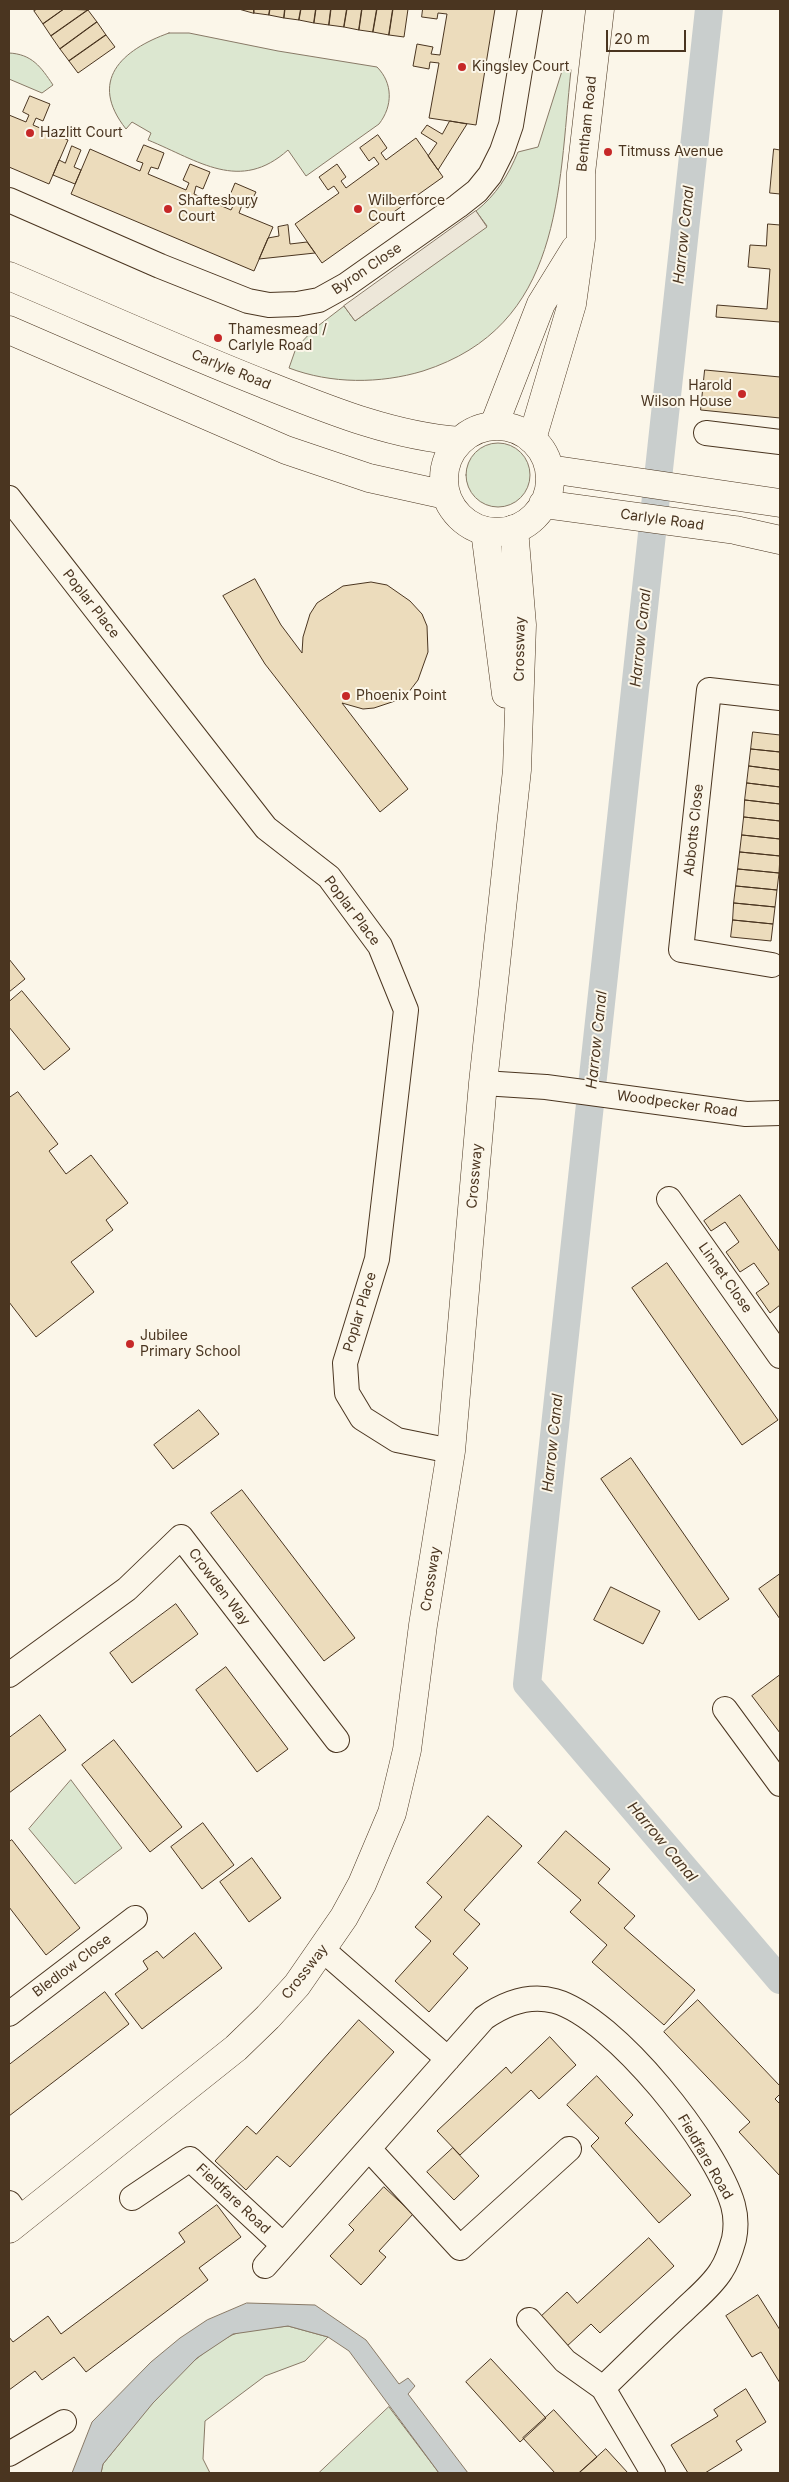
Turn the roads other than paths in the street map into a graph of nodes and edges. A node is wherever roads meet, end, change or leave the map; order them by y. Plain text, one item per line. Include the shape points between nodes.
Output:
1 (530, 9) edge
2 (600, 9) edge
3 (9, 200) edge
4 (581, 239) junction
5 (9, 276) edge
6 (9, 330) edge
7 (494, 425) junction
8 (706, 433) dead end
9 (532, 439) junction
10 (460, 441) junction
11 (780, 442) edge
12 (549, 469) junction
13 (446, 494) junction
14 (9, 498) edge
15 (780, 503) edge
16 (543, 504) junction
17 (514, 529) junction
18 (486, 531) junction
19 (780, 540) edge
20 (780, 698) edge
21 (517, 770) junction
22 (772, 965) dead end
23 (483, 1083) junction
24 (780, 1113) edge
25 (669, 1199) dead end
26 (780, 1356) edge
27 (451, 1451) junction
28 (9, 1675) edge
29 (725, 1709) dead end
30 (337, 1740) dead end
31 (780, 1784) edge
32 (135, 1918) dead end
33 (323, 1950) junction
34 (9, 2014) edge
35 (448, 2059) junction
36 (369, 2149) junction
37 (569, 2149) dead end
38 (132, 2198) dead end
39 (13, 2217) edge
40 (283, 2245) junction
41 (265, 2266) dead end
42 (529, 2320) dead end
43 (603, 2388) junction
44 (64, 2422) dead end
45 (9, 2454) edge
46 (654, 2473) edge

1 - 3 street, Byron Close via 510,125 490,175 458,206 346,285 319,300 269,305 248,301
2 - 4 street, Bentham Road via 581,173
4 - 7 street via 541,304
4 - 9 street, Bentham Road via 572,304
5 - 10 street, Carlyle Road via 333,412 429,439
6 - 13 street via 286,450 369,478
7 - 9 street via 512,428
7 - 10 street via 475,430
8 - 11 street
9 - 12 street via 543,453
10 - 13 street via 453,448 446,465
12 - 15 street
12 - 16 street via 549,487
13 - 18 street via 459,516 468,524
14 - 27 street, Poplar Place via 266,828 329,877 380,946 406,1010 377,1259 345,1363 348,1393 362,1418 397,1440
16 - 17 street via 532,518
16 - 19 street, Carlyle Road via 735,530
17 - 18 street
17 - 21 street, Crossway via 522,625
18 - 21 street, Crossway
20 - 22 street, Abbotts Close via 709,690 681,950
21 - 23 street, Crossway
23 - 24 street, Woodpecker Road via 635,1097 746,1114
23 - 27 street, Crossway
25 - 26 street, Linnet Close
27 - 33 street, Crossway via 407,1750 392,1813 362,1884
28 - 30 street, Crowden Way via 127,1589 181,1537
29 - 31 street
32 - 34 street, Bledlow Close
33 - 35 street
33 - 39 street, Crossway via 268,2018 236,2048
35 - 36 street, Fieldfare Road
35 - 43 street, Fieldfare Road via 484,2018 502,2006 538,1999 567,2005 609,2036 662,2089 702,2145 733,2206 734,2238 721,2272
36 - 37 street via 460,2248
36 - 40 street, Fieldfare Road
38 - 40 street, Fieldfare Road via 190,2160
40 - 41 street, Fieldfare Road
42 - 43 street via 565,2361
43 - 46 street
44 - 45 street

